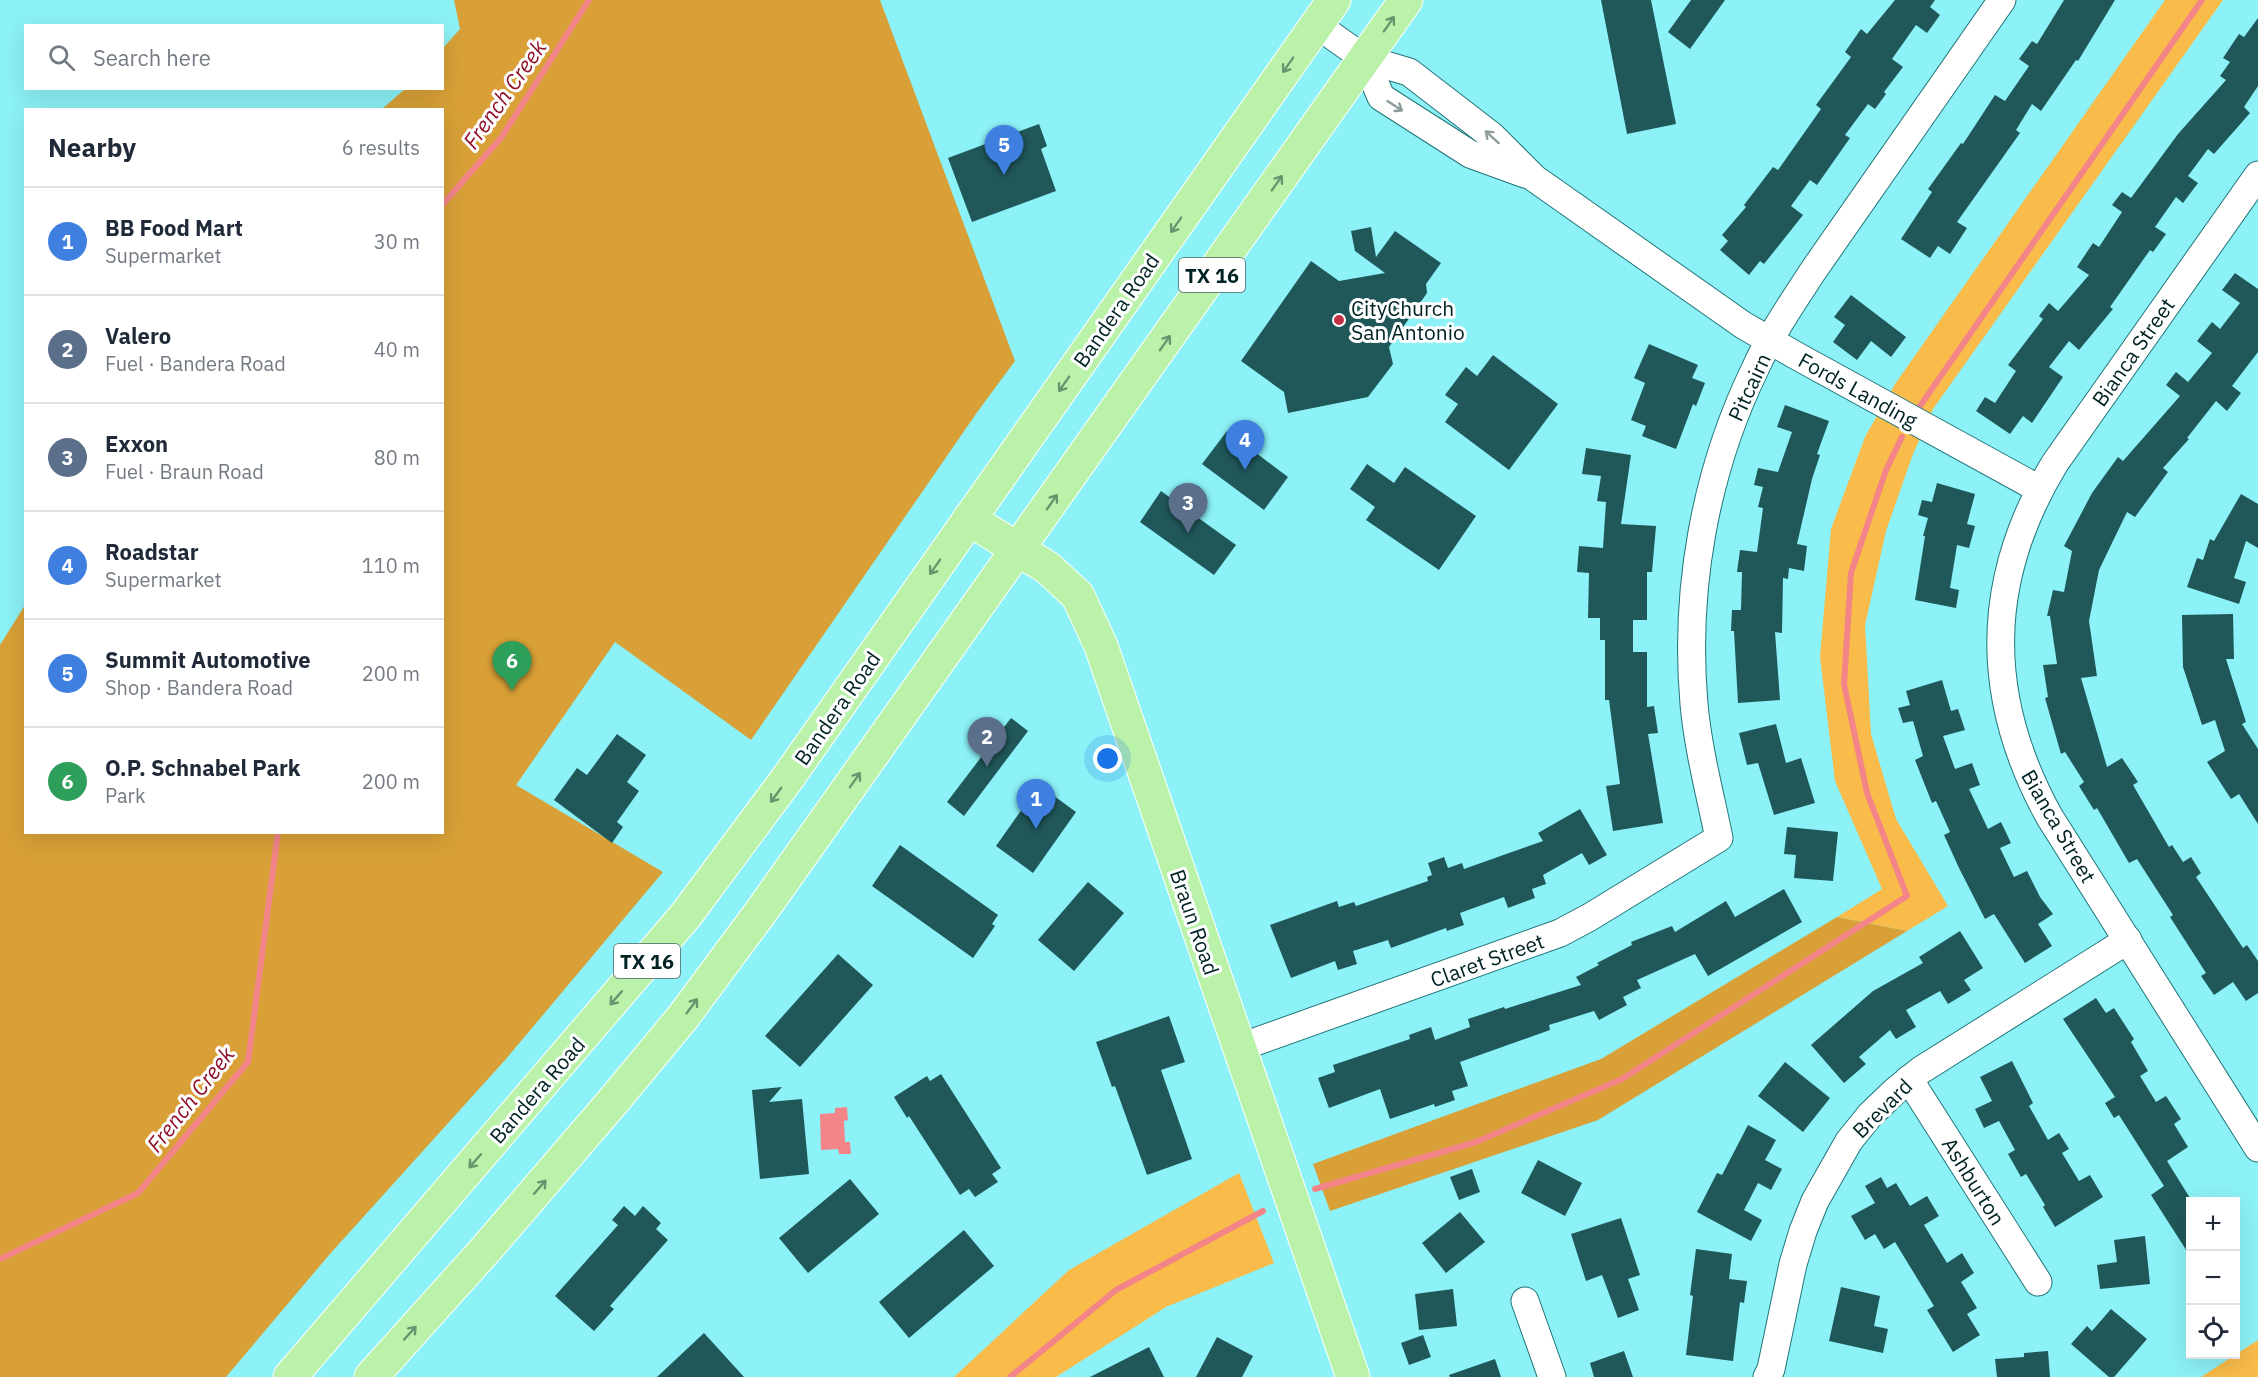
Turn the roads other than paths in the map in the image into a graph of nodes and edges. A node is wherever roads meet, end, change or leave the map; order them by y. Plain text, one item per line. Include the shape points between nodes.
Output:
1 (1406, 0) edge
2 (2002, 0) edge
3 (1325, 12) edge
4 (1365, 59) junction
5 (2258, 175) edge
6 (1534, 178) junction
7 (2249, 208) edge
8 (1771, 341) junction
9 (2039, 489) junction
10 (969, 519) junction
11 (1019, 550) junction
12 (1719, 838) joint
13 (2128, 940) junction
14 (1238, 1048) junction
15 (1909, 1079) junction
16 (2258, 1148) edge
17 (2038, 1282) dead end
18 (1525, 1301) dead end
19 (290, 1377) edge
20 (371, 1377) edge
21 (1353, 1377) edge
22 (1552, 1377) edge
23 (1767, 1377) edge

4 -> 1 main road, TX 16
2 - 8 street, Pitcairn via 1813,271
3 - 4 street, Fords Landing
3 -> 10 main road, Bandera Road / TX 16
6 -> 4 street, Fords Landing via 1492,136 1409,72
4 -> 6 street, Fords Landing via 1381,97 1470,154
11 -> 4 main road, TX 16
5 - 7 street, Bianca Street
6 - 8 street, Fords Landing
7 - 9 street, Bianca Street via 2062,453
8 - 9 street, Fords Landing
8 - 12 street, Pitcairn via 1752,373 1724,442 1706,507 1696,572 1691,639 1694,705
9 - 13 street, Bianca Street via 2017,543 2005,587 2000,655 2010,722 2019,754 2049,816
10 - 11 main road, Braun Road
10 -> 19 main road, Bandera Road / TX 16 via 787,779 686,915
11 - 14 main road, Braun Road via 1048,568 1078,596 1101,646
20 -> 11 main road, TX 16 via 683,1017
12 - 14 street, Claret Street via 1560,933
13 - 15 street, Brevard
13 - 16 street, Bianca Street
14 - 21 main road, Braun Road
15 - 17 street, Ashburton
15 - 23 street, Brevard via 1849,1141 1815,1201 1793,1264
18 - 22 street

